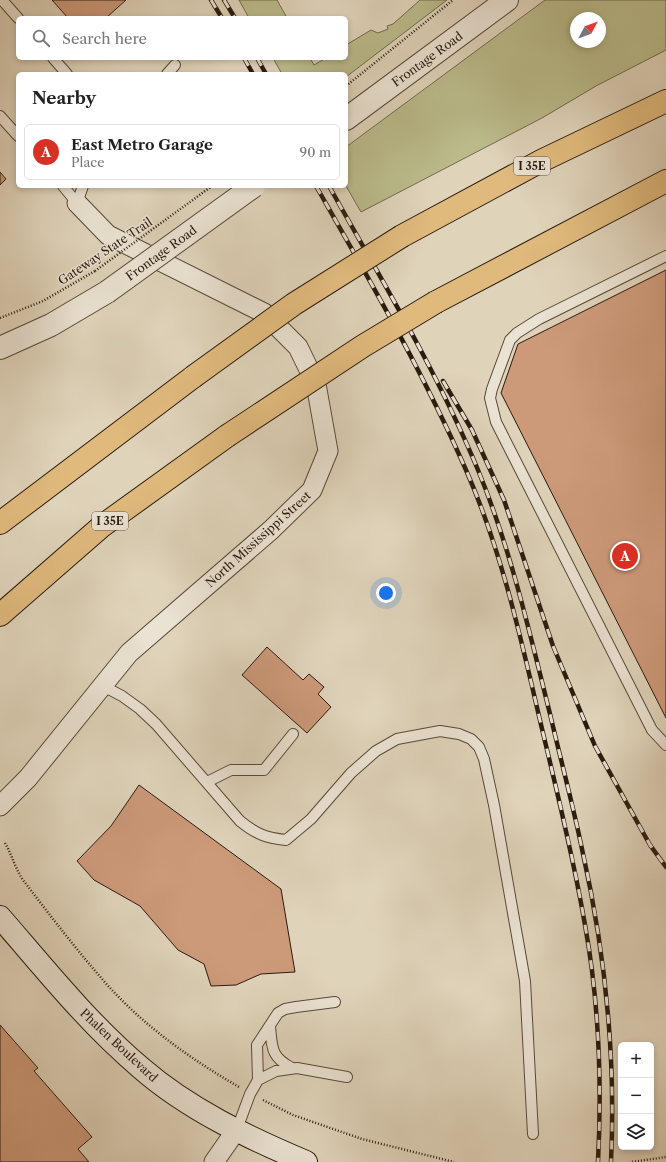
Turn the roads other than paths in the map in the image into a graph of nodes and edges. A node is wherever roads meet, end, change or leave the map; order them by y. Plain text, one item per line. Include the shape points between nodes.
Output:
1 (2, 0) edge
2 (508, 0) edge
3 (16, 16) edge
4 (55, 60) edge
5 (175, 65) dead end
6 (66, 72) edge
7 (169, 72) edge
8 (666, 101) edge
9 (0, 116) edge
10 (348, 118) edge
11 (16, 134) edge
12 (666, 181) edge
13 (66, 188) edge
14 (251, 188) edge
15 (80, 194) edge
16 (666, 256) edge
17 (0, 348) edge
18 (0, 523) edge
19 (0, 615) edge
20 (103, 686) junction
21 (293, 734) dead end
22 (666, 745) edge
23 (207, 782) junction
24 (0, 806) edge
25 (0, 917) edge
26 (335, 1002) dead end
27 (270, 1026) junction
28 (292, 1068) junction
29 (347, 1077) dead end
30 (258, 1080) junction
31 (237, 1130) junction
32 (533, 1134) dead end
33 (214, 1162) edge
34 (306, 1162) edge

1 - 3 lane
2 - 10 street, Frontage Road
4 - 6 lane
5 - 7 lane
8 - 18 highway, I 35E, bridge via 541,161 402,236 294,304
9 - 11 lane
12 - 19 highway, I 35E, bridge via 436,302 363,346 227,436 102,526
13 - 15 lane
14 - 17 street, Frontage Road, bridge via 107,292 51,325
15 - 20 street, North Mississippi Street via 108,235 264,314 298,347 316,384 328,451 312,490 271,530 129,653
16 - 22 lane via 517,332 510,340 490,398 496,422 609,646 652,730
20 - 23 lane via 140,709
20 - 24 street, North Mississippi Street via 28,778
21 - 23 lane via 264,770 231,770
23 - 32 lane via 240,821 254,833 286,840 310,819 351,773 376,751 398,738 440,732 465,736 479,747 494,805 525,981
25 - 31 street, Phalen Boulevard via 70,999 141,1069 168,1089
26 - 27 lane via 285,1009 278,1013
27 - 28 lane via 272,1049 282,1063
27 - 30 lane via 257,1045
28 - 29 lane
28 - 30 lane via 276,1071
30 - 31 lane
31 - 33 street
31 - 34 street, Phalen Boulevard

